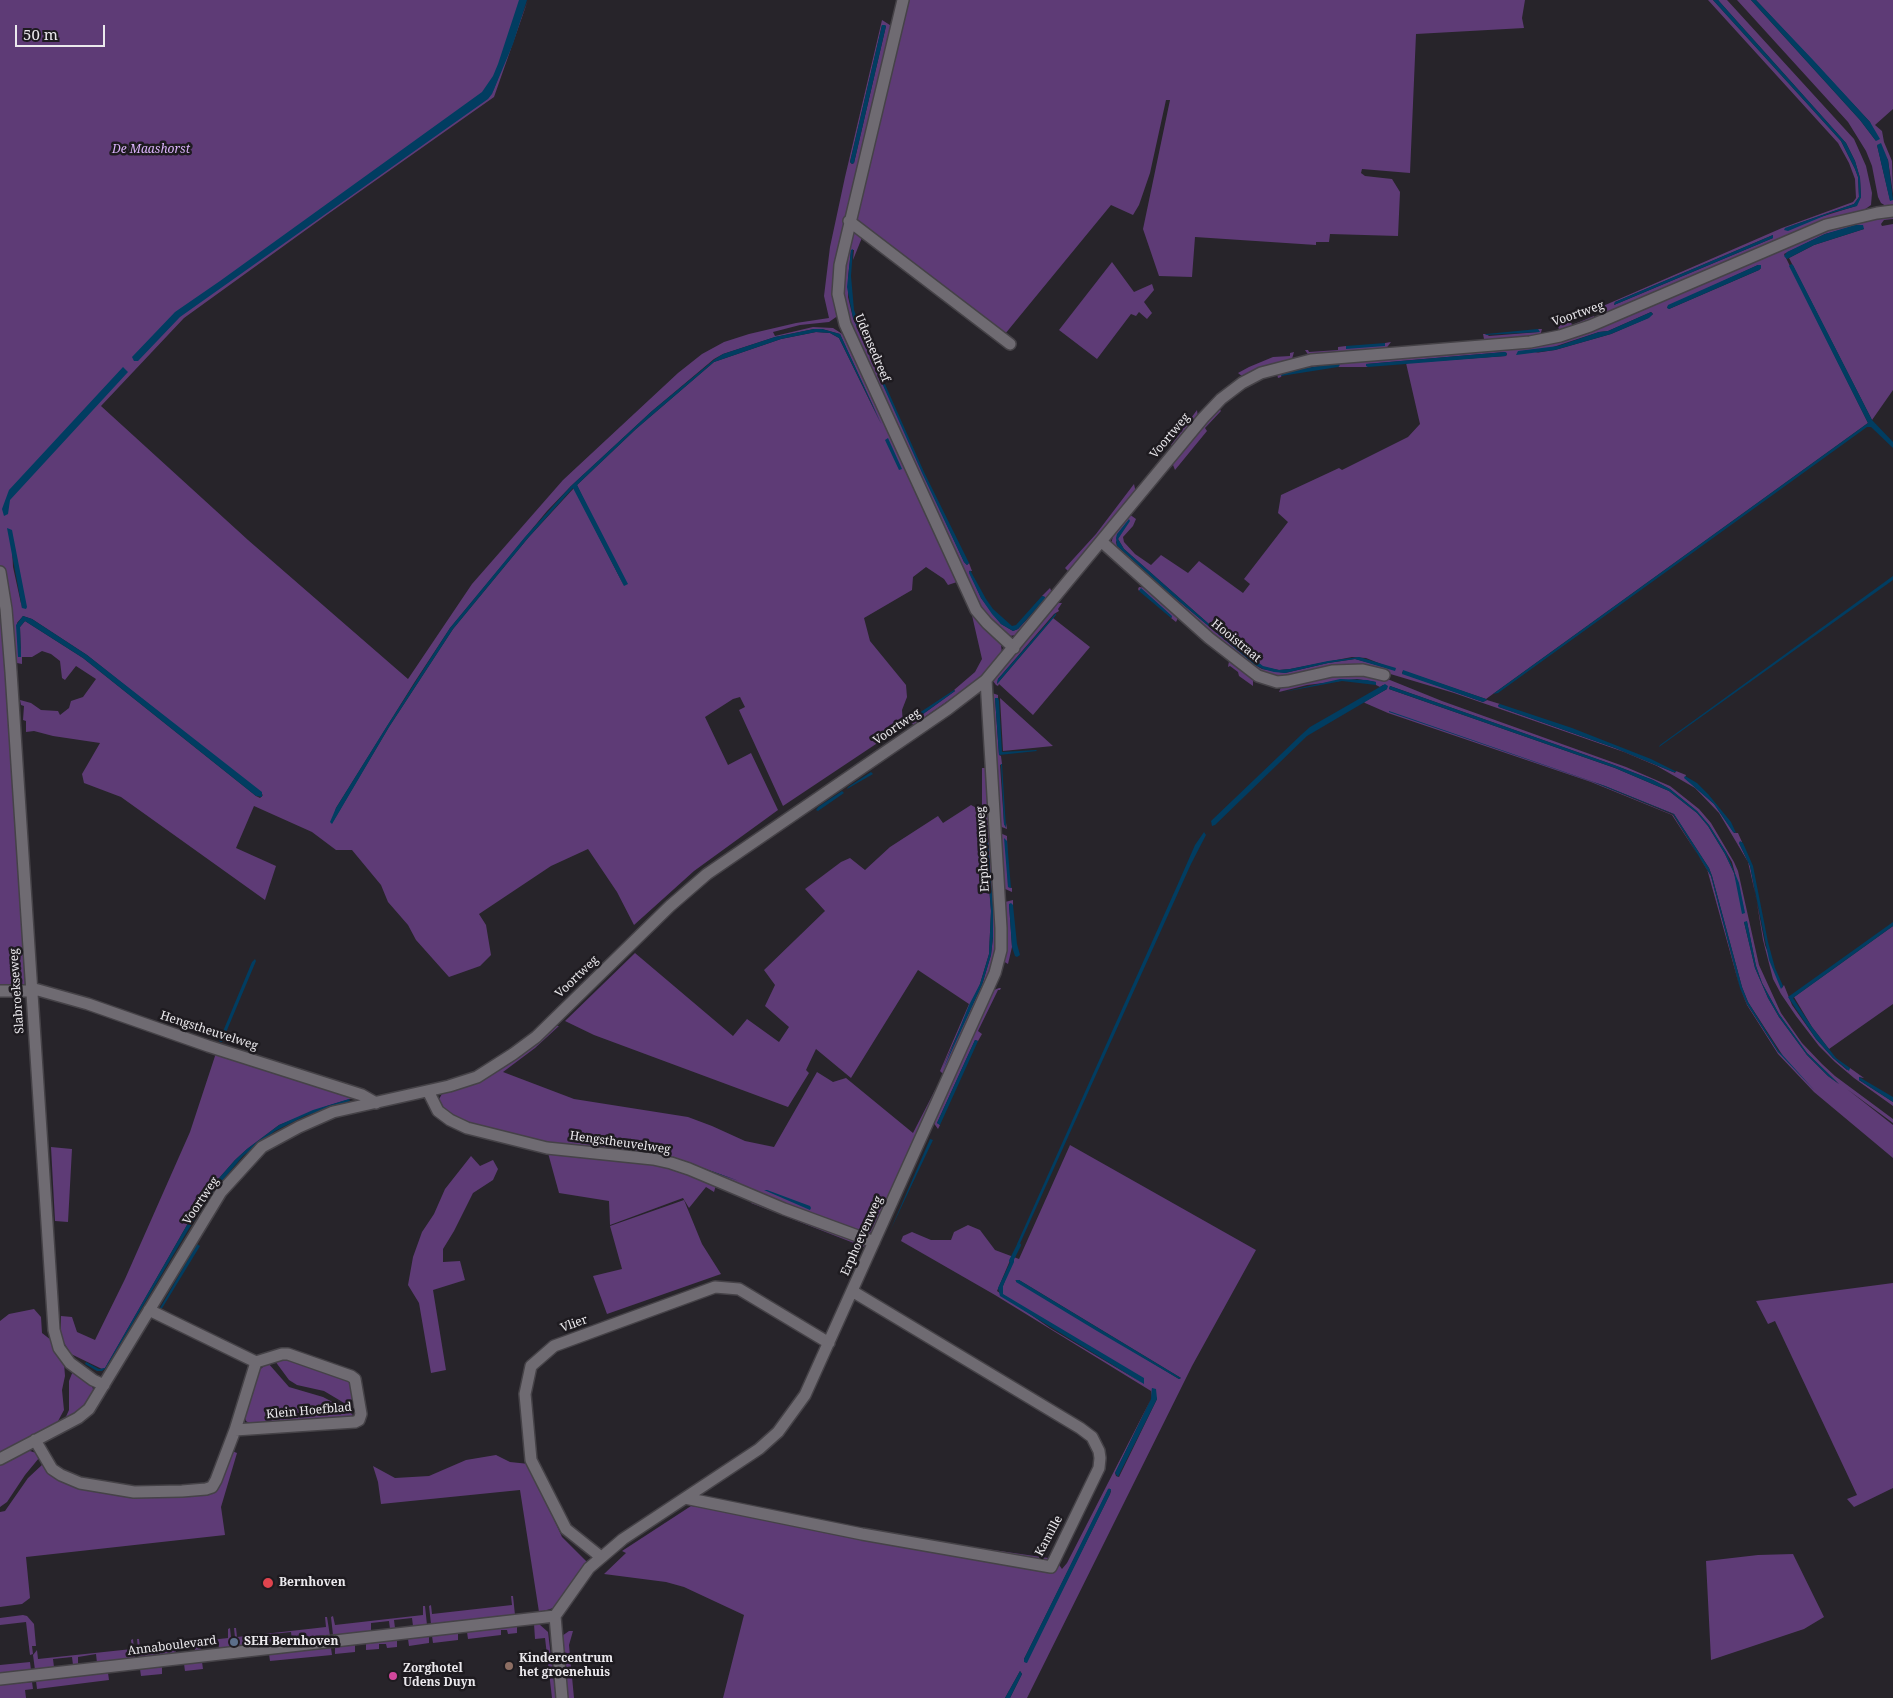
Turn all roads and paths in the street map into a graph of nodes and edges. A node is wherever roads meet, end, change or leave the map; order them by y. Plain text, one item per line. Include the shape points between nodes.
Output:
1 (903, 0) edge
2 (1893, 211) edge
3 (850, 221) junction
4 (1010, 344) dead end
5 (1102, 542) junction
6 (0, 572) edge
7 (1014, 648) junction
8 (1384, 675) dead end
9 (986, 680) junction
10 (31, 989) junction
11 (0, 991) edge
12 (428, 1091) junction
13 (376, 1103) junction
14 (874, 1242) junction
15 (852, 1291) junction
16 (149, 1310) junction
17 (829, 1343) junction
18 (256, 1362) junction
19 (104, 1385) junction
20 (235, 1430) junction
21 (35, 1440) junction
22 (0, 1459) edge
23 (684, 1498) junction
24 (601, 1557) junction
25 (555, 1616) junction
26 (0, 1679) edge
27 (562, 1698) edge

1 - 3 street, Udensedreef
2 - 5 street, Voortweg via 1826,225 1599,323 1560,336 1530,342 1311,360 1261,373 1221,399 1203,418
3 - 4 street
3 - 7 street, Udensedreef via 840,265 838,294 844,324 976,610
5 - 7 street, Voortweg
5 - 8 street, Hooistraat via 1209,638 1258,676 1277,682 1332,670
6 - 10 street, Slabroekseweg via 6,609
7 - 9 street, Voortweg
9 - 12 street, Voortweg via 707,874 536,1037 513,1054 477,1077
9 - 14 street, Erphoevenweg via 1001,950 994,973
10 - 11 street, Hengstheuvelweg
10 - 13 street, Hengstheuvelweg via 88,1004 362,1095
10 - 19 street, Slabroekseweg via 54,1330 59,1348 70,1363
12 - 13 street, Voortweg
12 - 14 street, Hengstheuvelweg via 438,1111 467,1128 547,1148 671,1163
13 - 16 street, Voortweg via 332,1112 262,1147 221,1192
14 - 15 street, Erphoevenweg
15 - 17 street, Erphoevenweg
15 - 23 street, Kamille via 1092,1437 1099,1451 1098,1468 1050,1567
16 - 18 street
16 - 19 street, Voortweg
17 - 23 street, Erphoevenweg via 805,1395 778,1432 760,1449
17 - 24 street, Vlier via 739,1289 715,1287 554,1346 531,1366 524,1394 531,1460 566,1529
18 - 20 street
18 - 20 street, Klein Hoefblad via 288,1354 351,1376 355,1379 360,1420
19 - 21 street, Voortweg via 78,1418
20 - 21 street via 216,1480 206,1489 134,1492 80,1483 52,1469
21 - 22 street, Voortweg
23 - 24 street, Erphoevenweg
24 - 25 street, Erphoevenweg via 589,1568
25 - 26 street, Annaboulevard
25 - 27 street

